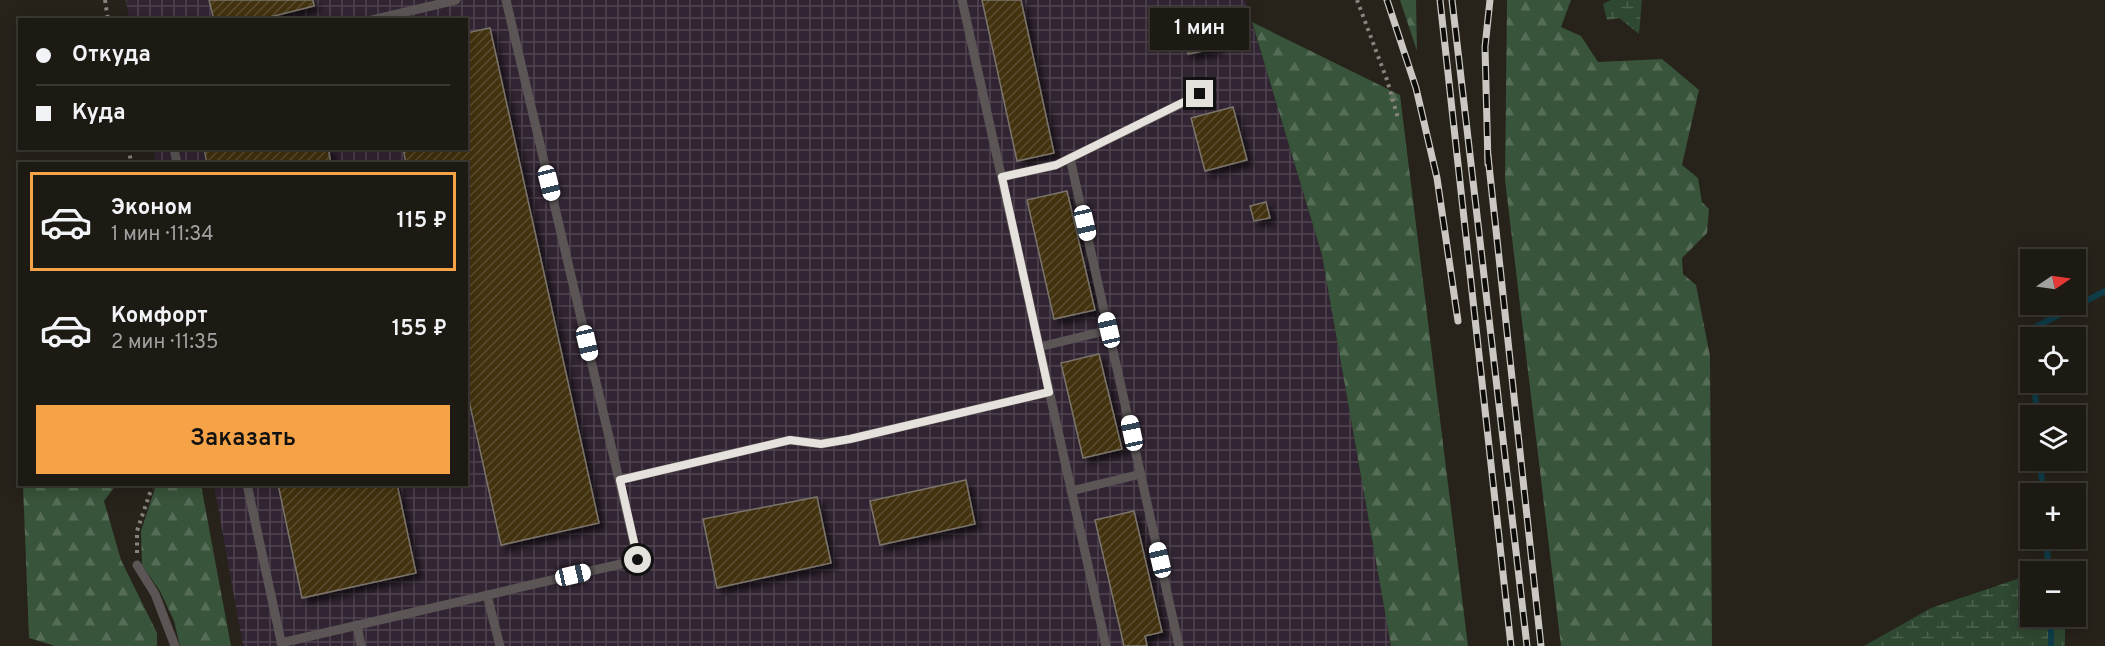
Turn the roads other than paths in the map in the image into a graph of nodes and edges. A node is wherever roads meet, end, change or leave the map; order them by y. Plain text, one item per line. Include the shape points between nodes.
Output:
1 (456, 0) edge
2 (506, 0) edge
3 (962, 0) edge
4 (380, 18) edge
5 (1200, 94) dead end
6 (1070, 159) junction
7 (1002, 177) junction
8 (1109, 330) junction
9 (1039, 347) junction
10 (1049, 392) junction
11 (1141, 474) junction
12 (620, 480) junction
13 (247, 486) edge
14 (1071, 491) junction
15 (137, 565) road end
16 (487, 595) junction
17 (357, 625) junction
18 (282, 644) edge
19 (175, 646) edge
20 (361, 646) edge
21 (500, 646) edge
22 (1106, 646) edge
23 (1179, 646) edge

1 - 4 lane
2 - 12 lane
3 - 7 lane
5 - 6 lane
6 - 7 lane
6 - 8 lane
7 - 9 lane
8 - 9 lane
8 - 11 lane
9 - 10 lane
10 - 12 lane via 850,439 821,444 790,440
10 - 14 lane
11 - 14 lane
11 - 23 lane
12 - 16 lane via 638,560
13 - 18 lane
14 - 22 lane
15 - 19 lane via 155,594
16 - 17 lane
16 - 21 lane
17 - 18 lane
17 - 20 lane

